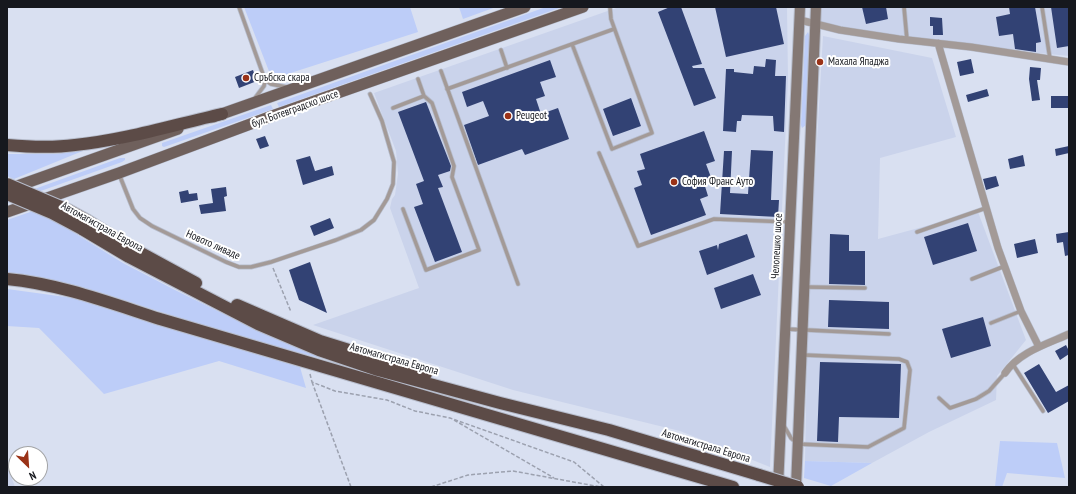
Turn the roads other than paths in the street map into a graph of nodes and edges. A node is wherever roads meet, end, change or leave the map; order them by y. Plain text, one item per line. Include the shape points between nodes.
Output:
1 (240, 7) edge
2 (525, 7) edge
3 (583, 7) edge
4 (610, 7) edge
5 (800, 7) edge
6 (816, 7) edge
7 (904, 7) edge
8 (1042, 7) edge
9 (800, 20) junction
10 (815, 24) junction
11 (614, 30) junction
12 (907, 40) junction
13 (938, 42) junction
14 (572, 44) junction
15 (501, 50) dead end
16 (1050, 59) junction
17 (1069, 62) edge
18 (507, 68) junction
19 (441, 71) dead end
20 (265, 80) junction
21 (418, 80) dead end
22 (298, 87) junction
23 (447, 89) junction
24 (370, 94) dead end
25 (424, 96) junction
26 (248, 104) junction
27 (393, 108) dead end
28 (222, 114) junction
29 (7, 145) edge
30 (599, 154) dead end
31 (119, 173) junction
32 (7, 184) edge
33 (7, 190) edge
34 (7, 194) edge
35 (986, 208) junction
36 (403, 209) dead end
37 (7, 212) edge
38 (790, 222) junction
39 (85, 225) junction
40 (917, 232) dead end
41 (1004, 266) junction
42 (7, 279) edge
43 (972, 279) dead end
44 (518, 284) dead end
45 (804, 286) junction
46 (865, 288) dead end
47 (1021, 312) junction
48 (991, 323) dead end
49 (786, 330) junction
50 (802, 330) junction
51 (889, 334) dead end
52 (1069, 334) edge
53 (1039, 347) junction
54 (801, 355) junction
55 (1012, 363) junction
56 (1005, 373) joint
57 (939, 398) dead end
58 (1043, 411) dead end
59 (781, 422) junction
60 (798, 444) junction
61 (733, 487) edge
62 (778, 487) edge
63 (797, 487) edge

1 - 20 lane
2 - 22 main road, бул. Ботевградско шосе
3 - 31 main road, бул. Ботевградско шосе via 272,116
4 - 11 lane
5 - 9 main road, Челопешко шосе
6 - 10 main road
7 - 12 lane
8 - 16 lane
9 - 10 street
9 - 38 main road, Челопешко шосе
10 - 12 street
10 - 45 main road
11 - 14 lane
11 - 14 lane via 652,133 612,148
12 - 13 street
13 - 16 street
13 - 35 street
14 - 18 lane
15 - 18 lane
16 - 17 street
18 - 23 lane
19 - 23 lane
20 - 22 lane via 284,87
20 - 26 lane via 258,95
21 - 25 lane
22 - 26 main road, бул. Ботевградско шосе
23 - 44 lane
24 - 31 lane, Новото ливаде via 382,121 394,162 393,184 387,199 374,220 352,234 271,262 239,267 152,226 140,218 133,209
25 - 27 lane
25 - 36 lane via 435,110 454,166 452,177 479,250 426,270
26 - 28 main road, бул. Ботевградско шосе
28 - 29 highway via 97,143 57,146
28 - 33 main road, бул. Ботевградско шосе
30 - 38 lane via 638,246 714,219
31 - 37 main road, бул. Ботевградско шосе
32 - 39 highway, bridge via 34,195
34 - 39 highway, Автомагистрала Европа, bridge
35 - 40 lane
35 - 41 street
38 - 49 main road, Челопешко шосе
39 - 63 highway, Автомагистрала Европа, bridge via 220,296 301,334
41 - 43 lane
41 - 47 street
42 - 61 highway via 45,284 78,293
45 - 46 lane
45 - 50 main road
47 - 48 lane
47 - 53 street
49 - 50 lane
49 - 59 main road, Челопешко шосе
50 - 51 lane
50 - 54 main road
52 - 53 street
53 - 55 street
54 - 60 main road
54 - 60 lane via 899,359 908,362 910,370 904,428 868,447
55 - 56 street
55 - 58 lane
56 - 57 lane via 989,391 976,399 950,408
59 - 60 lane
59 - 62 main road, Челопешко шосе
60 - 63 main road

